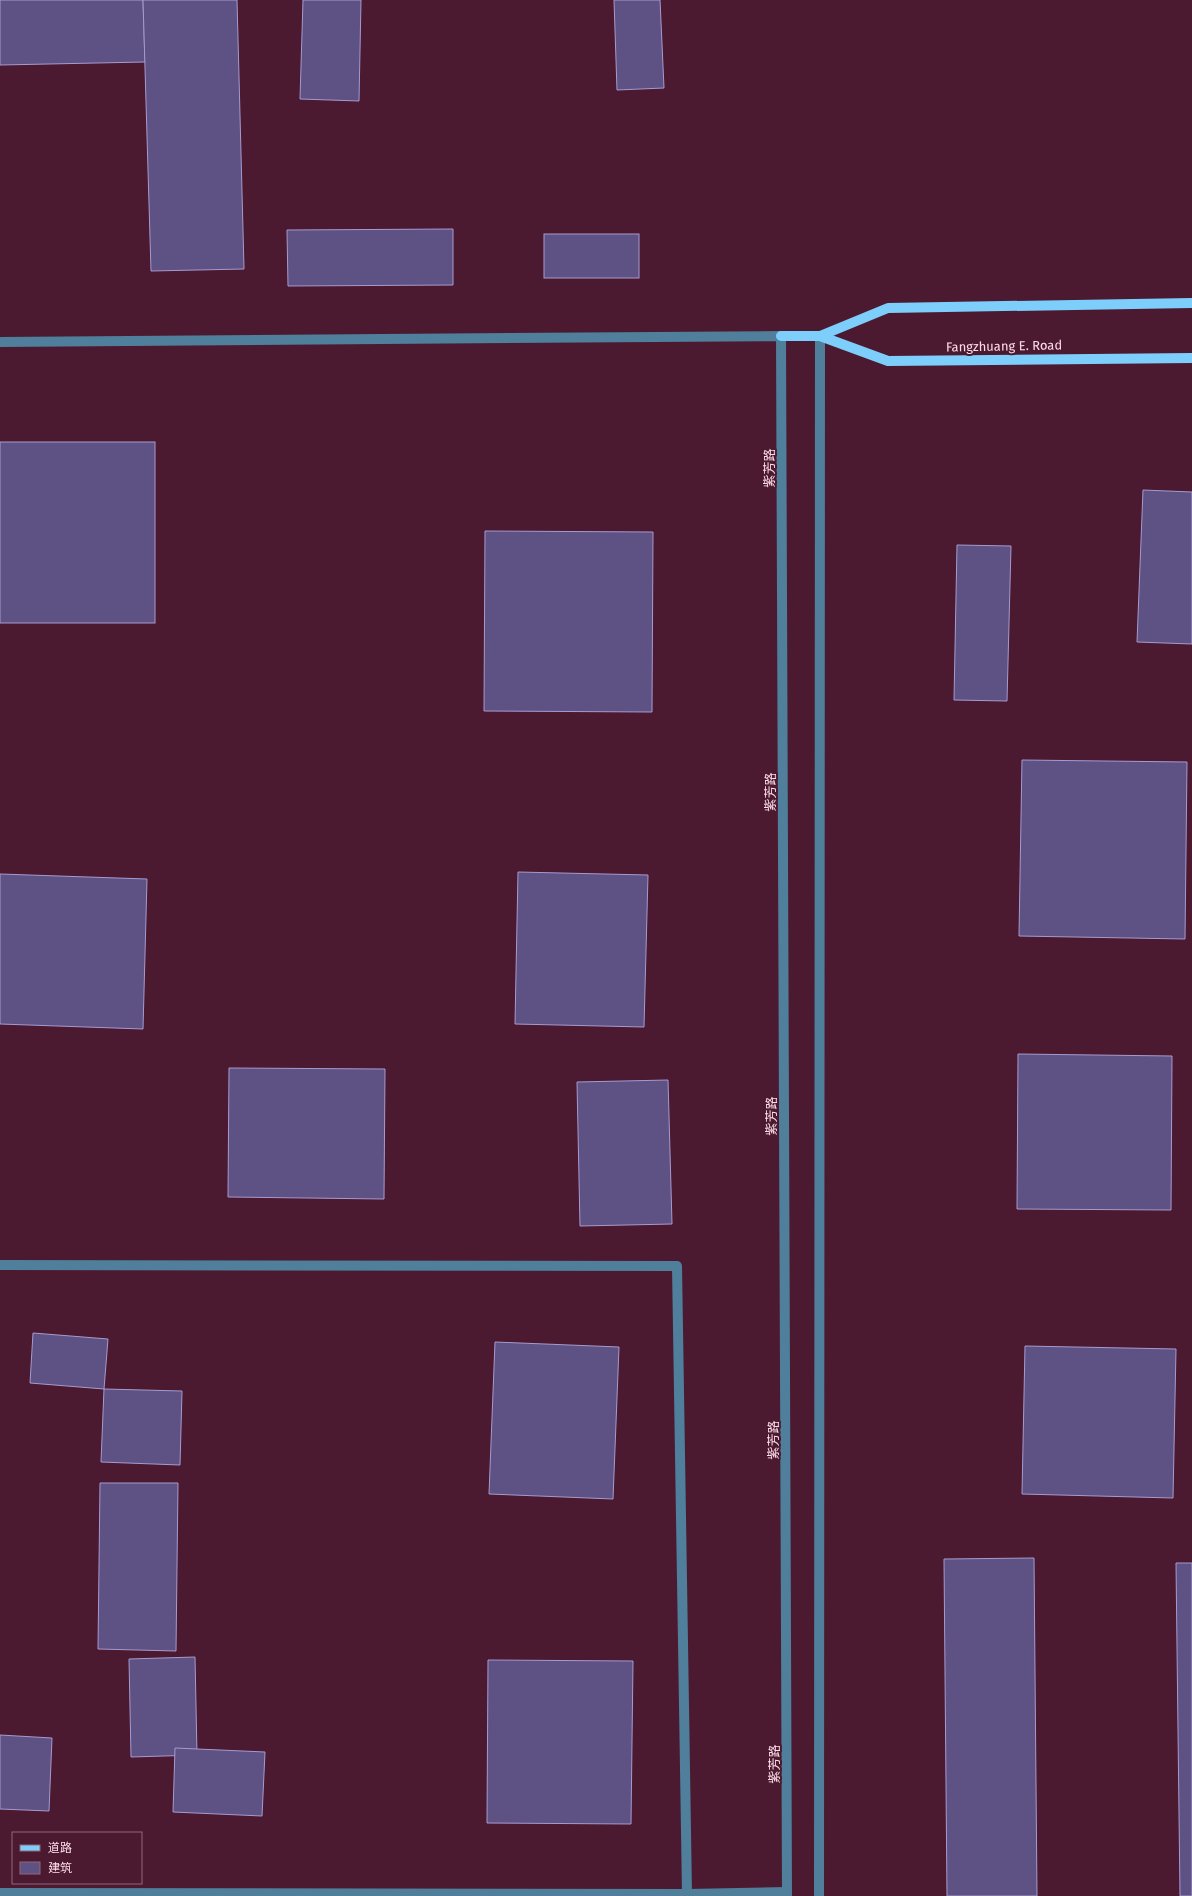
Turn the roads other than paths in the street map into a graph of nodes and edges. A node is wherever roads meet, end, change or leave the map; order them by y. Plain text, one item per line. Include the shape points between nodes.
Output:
1 (1192, 303) edge
2 (781, 336) junction
3 (820, 336) junction
4 (0, 342) edge
5 (1192, 358) edge
6 (0, 1265) edge
7 (0, 1893) edge
8 (687, 1894) junction
9 (787, 1894) edge
10 (33, 1895) edge
11 (819, 1896) edge

1 - 3 main road via 888,308
2 - 3 main road
2 - 4 street
2 - 9 street, 紫芳路
3 - 5 main road, Fangzhuang E. Road via 888,361
3 - 11 street
6 - 8 street via 677,1266
7 - 10 street
8 - 9 street
8 - 10 street

